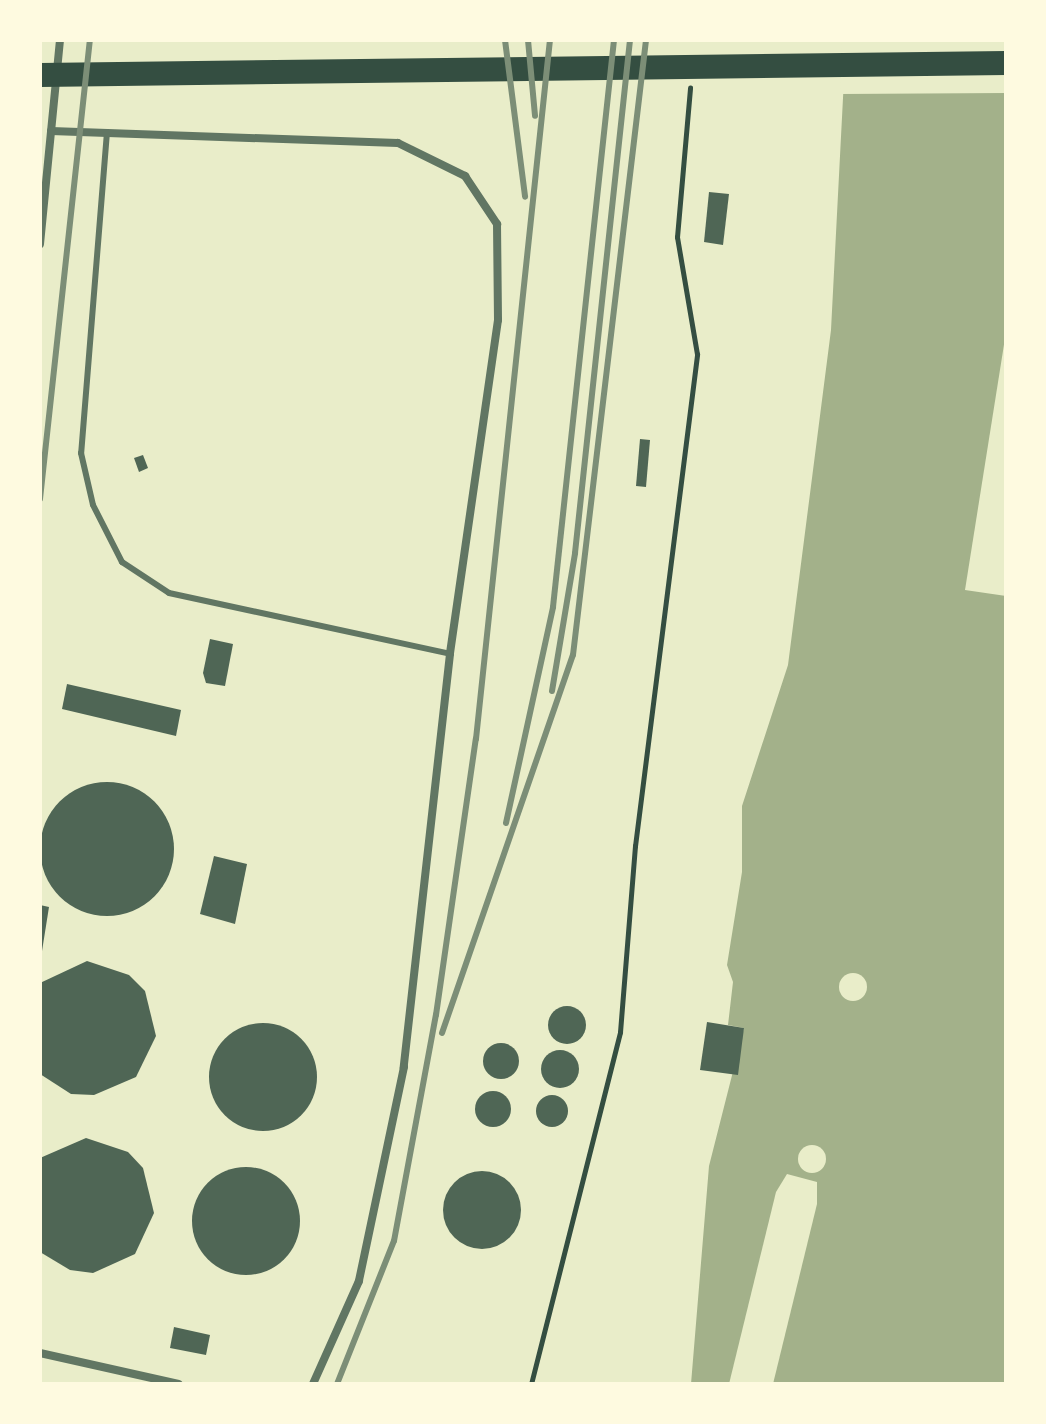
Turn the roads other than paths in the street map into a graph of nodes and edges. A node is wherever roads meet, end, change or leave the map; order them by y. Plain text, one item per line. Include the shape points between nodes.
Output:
1 (60, 40) edge
2 (1006, 63) edge
3 (40, 75) edge
4 (51, 131) junction
5 (107, 132) junction
6 (42, 196) edge
7 (40, 244) edge
8 (450, 654) junction
9 (40, 1353) edge
10 (179, 1384) edge
11 (313, 1384) edge

1 - 4 street
2 - 3 highway
4 - 5 street
4 - 6 street
5 - 8 lane via 80,430 86,482 115,551 143,580 169,593
5 - 8 street via 361,137 398,143 465,176 485,198 502,250
6 - 7 street
8 - 11 street via 389,1158 359,1281
9 - 10 street

